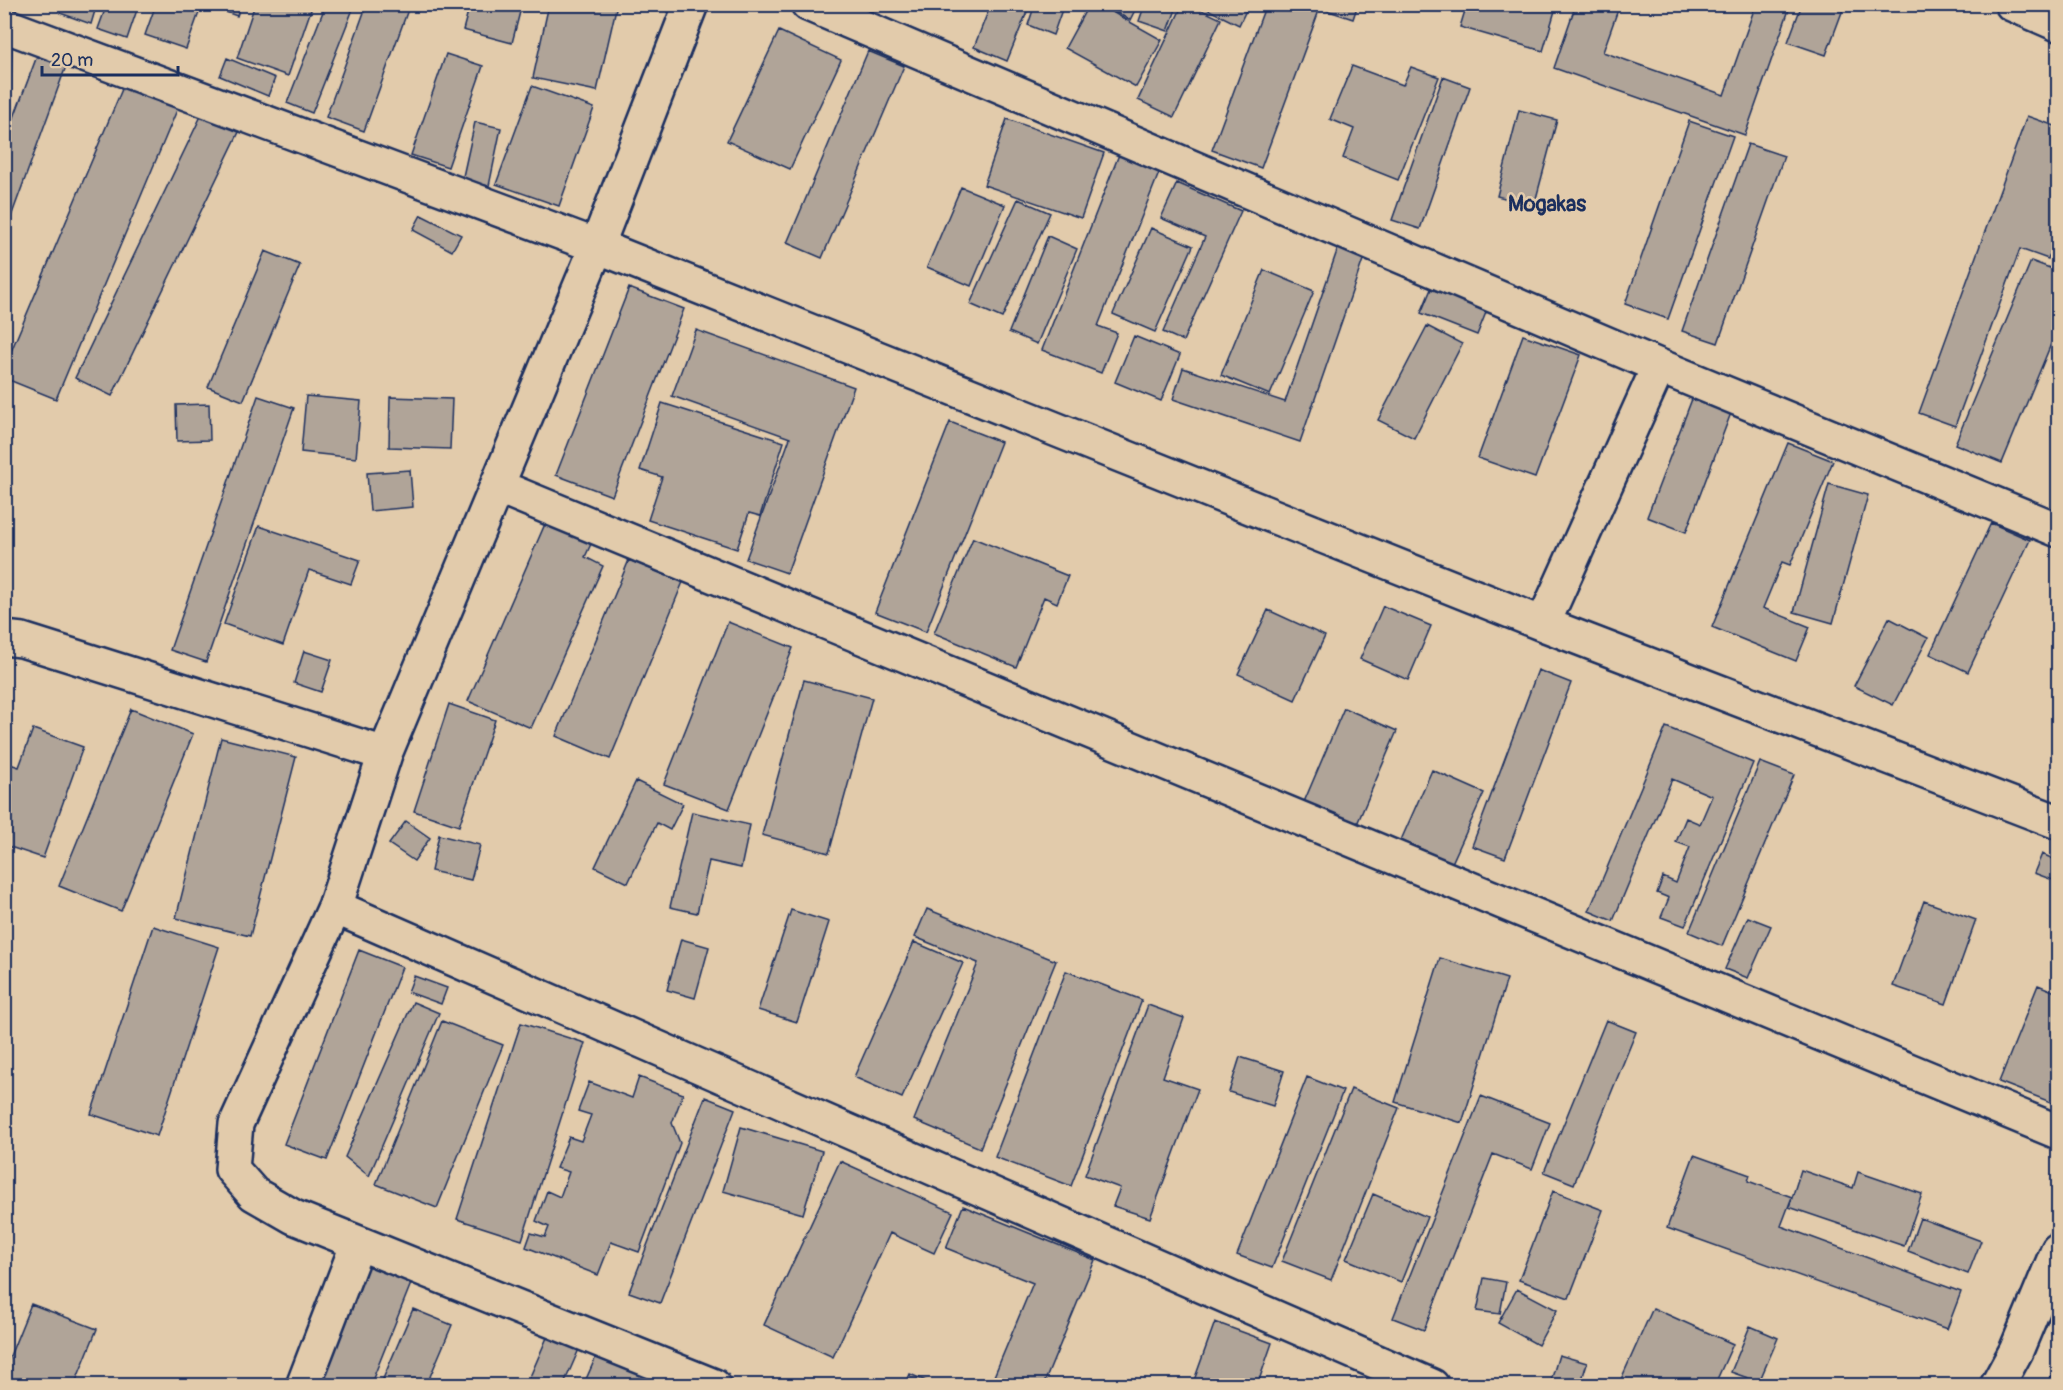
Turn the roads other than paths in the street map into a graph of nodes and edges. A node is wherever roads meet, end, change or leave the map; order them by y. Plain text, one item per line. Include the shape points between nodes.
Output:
1 (691, 4) edge
2 (808, 4) edge
3 (2012, 4) edge
4 (2058, 24) edge
5 (4, 25) edge
6 (597, 246) junction
7 (1659, 366) junction
8 (497, 486) junction
9 (2058, 530) edge
10 (1543, 624) junction
11 (4, 638) edge
12 (386, 754) junction
13 (2058, 822) edge
14 (335, 907) junction
15 (2058, 1132) edge
16 (358, 1243) junction
17 (2058, 1250) edge
18 (303, 1386) edge
19 (714, 1386) edge
20 (1432, 1386) edge
21 (1997, 1386) edge

1 - 6 street
2 - 7 street
3 - 4 street
5 - 6 street
6 - 8 street
6 - 10 street
7 - 9 street
7 - 10 street
8 - 12 street
8 - 15 street
10 - 13 street
11 - 12 street via 22,640
12 - 14 street
14 - 16 street via 236,1124 232,1169 254,1194 294,1217
14 - 20 street
16 - 18 street
16 - 19 street
17 - 21 street via 2016,1351

